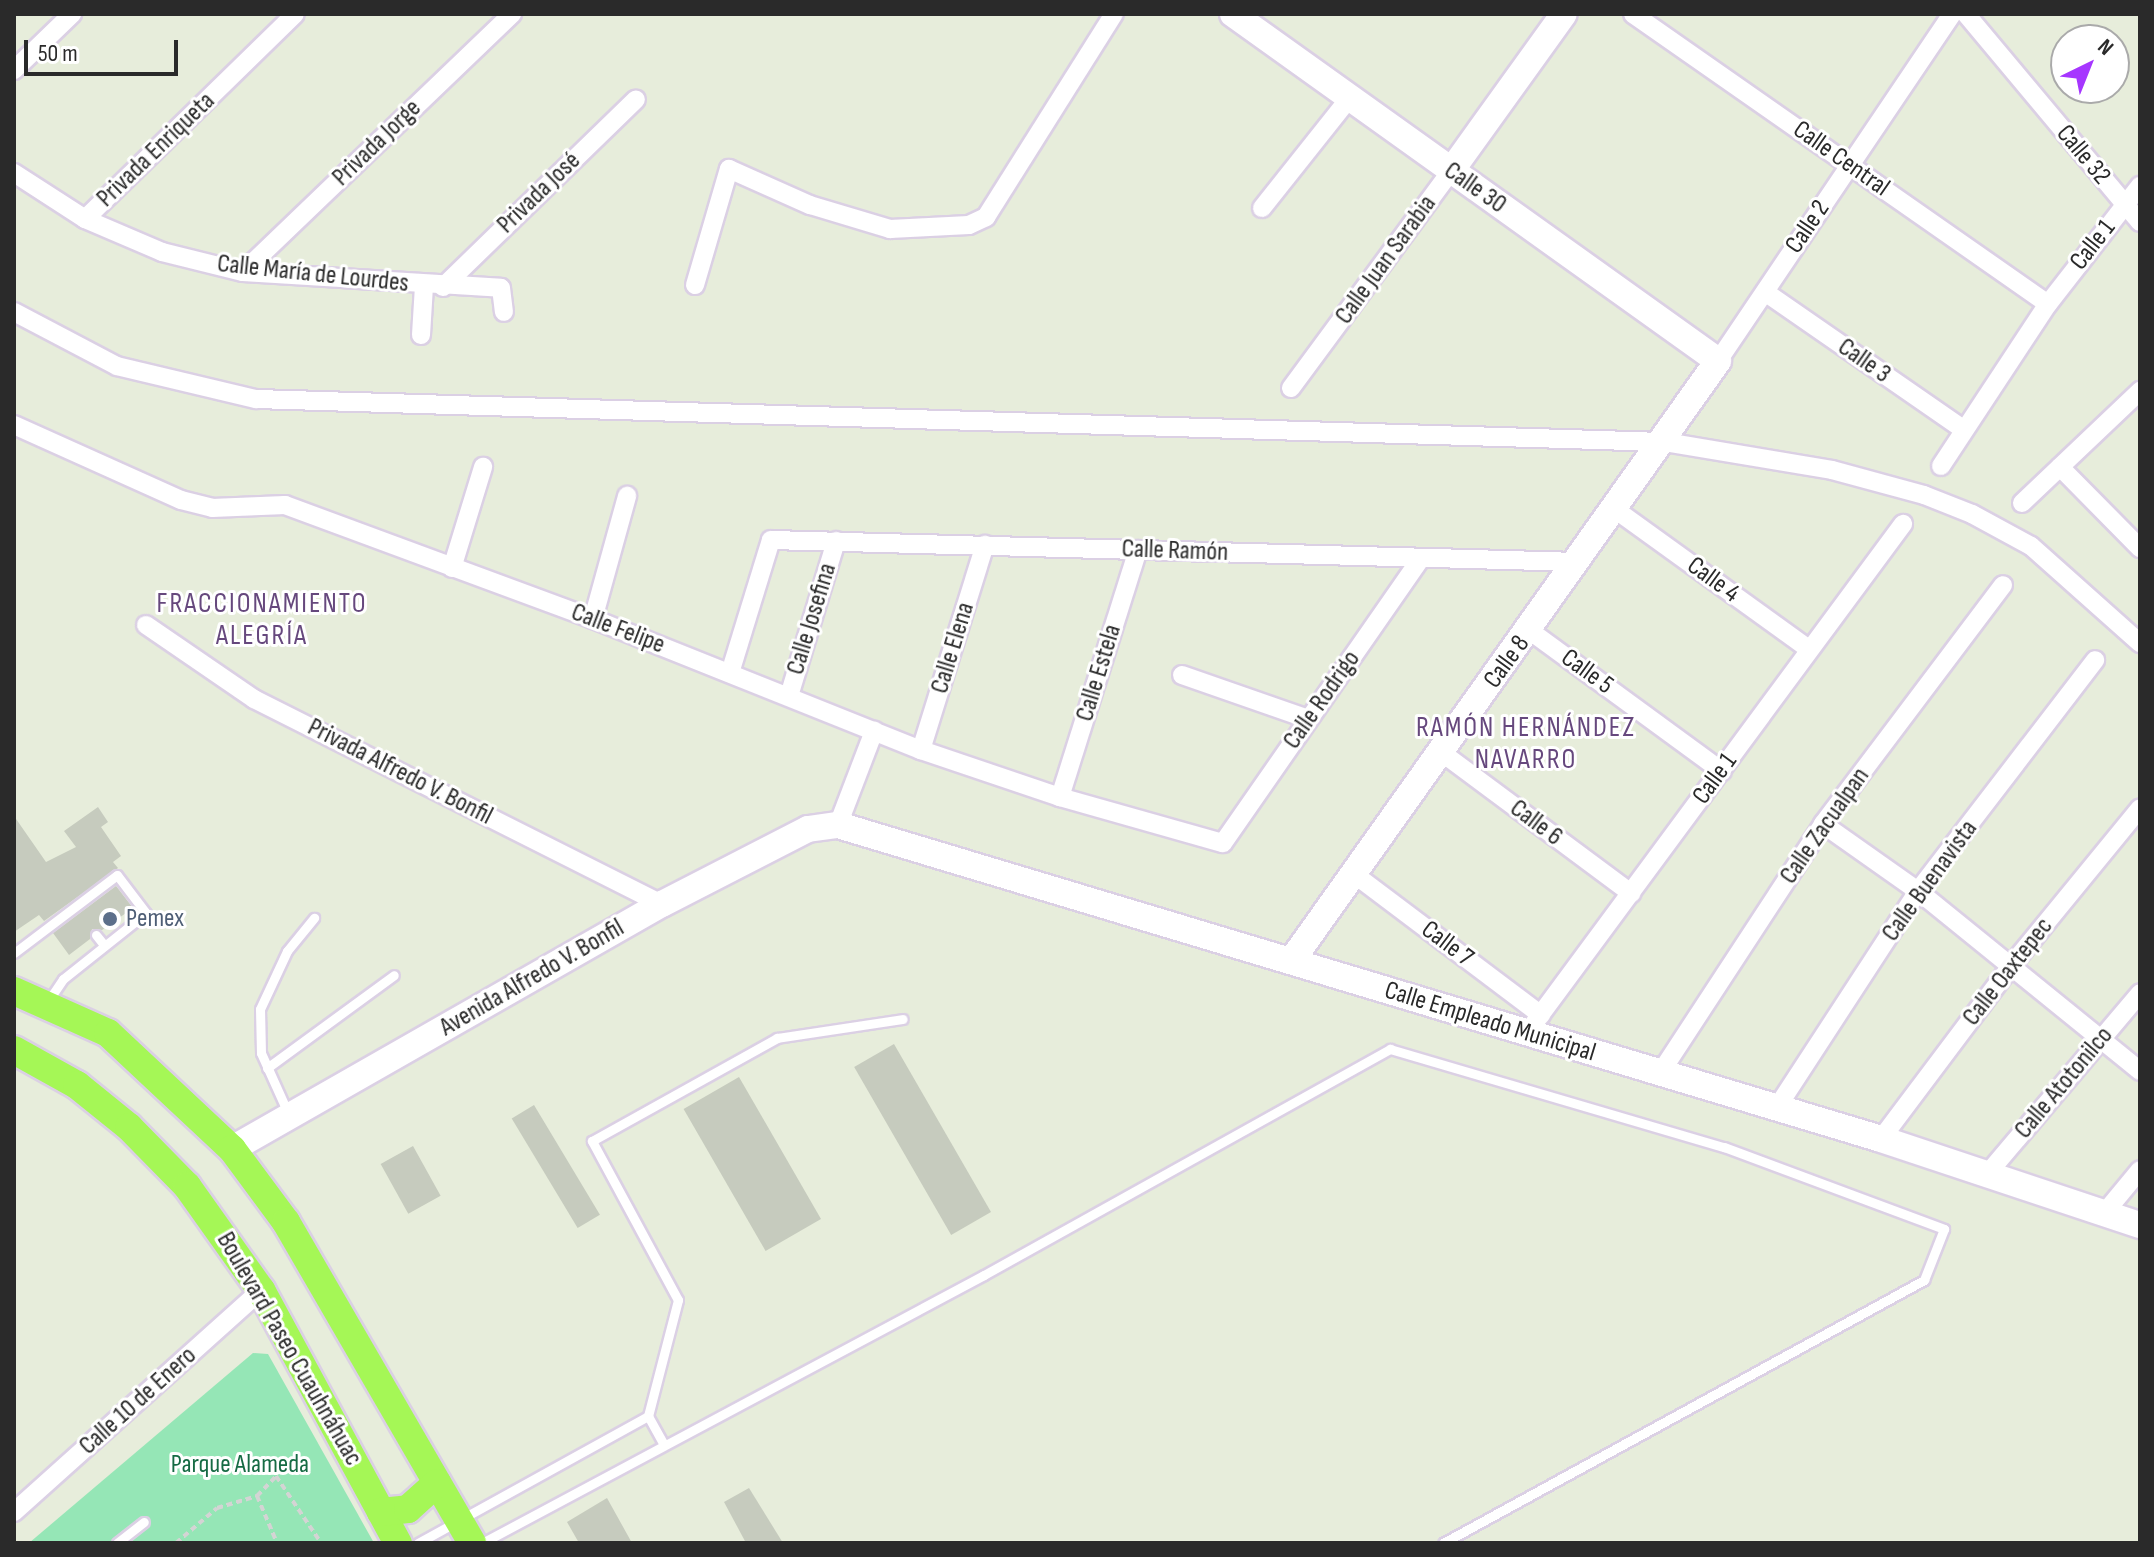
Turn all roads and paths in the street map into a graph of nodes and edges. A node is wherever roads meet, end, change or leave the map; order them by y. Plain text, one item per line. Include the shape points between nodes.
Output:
1 (72, 14) edge
2 (295, 14) edge
3 (512, 14) edge
4 (1114, 14) edge
5 (1233, 14) edge
6 (1564, 14) edge
7 (1633, 14) edge
8 (1952, 14) edge
9 (1966, 14) edge
10 (14, 70) edge
11 (636, 99) dead end
12 (1348, 100) junction
13 (1850, 165) junction
14 (1451, 171) junction
15 (14, 173) edge
16 (2140, 186) edge
17 (2124, 205) junction
18 (1262, 208) dead end
19 (85, 219) junction
20 (2140, 222) edge
21 (243, 272) junction
22 (695, 285) dead end
23 (433, 286) junction
24 (1765, 292) junction
25 (2048, 304) junction
26 (14, 312) edge
27 (504, 312) dead end
28 (421, 335) dead end
29 (1718, 361) junction
30 (1291, 388) dead end
31 (2140, 392) edge
32 (14, 425) edge
33 (1964, 430) junction
34 (1665, 442) junction
35 (1941, 466) dead end
36 (483, 467) dead end
37 (2060, 467) junction
38 (627, 496) dead end
39 (2022, 503) dead end
40 (1616, 510) junction
41 (1903, 524) dead end
42 (836, 541) junction
43 (985, 545) junction
44 (2140, 548) edge
45 (1138, 550) junction
46 (1421, 558) junction
47 (1579, 562) junction
48 (452, 568) junction
49 (2003, 585) dead end
50 (593, 619) junction
51 (146, 625) dead end
52 (1529, 630) junction
53 (2140, 643) edge
54 (1809, 649) junction
55 (2095, 660) dead end
56 (730, 673) junction
57 (1182, 675) dead end
58 (789, 696) junction
59 (1308, 719) junction
60 (874, 731) junction
61 (921, 750) junction
62 (1441, 752) junction
63 (1722, 771) junction
64 (1060, 797) junction
65 (2140, 808) edge
66 (1823, 824) junction
67 (838, 825) junction
68 (1223, 843) joint
69 (1354, 874) junction
70 (1918, 891) junction
71 (1631, 893) junction
72 (662, 904) junction
73 (74, 905) junction
74 (81, 914) dead end
75 (314, 918) dead end
76 (96, 935) dead end
77 (104, 945) junction
78 (14, 953) edge
79 (1292, 960) junction
80 (2010, 967) junction
81 (394, 975) dead end
82 (14, 980) edge
83 (14, 991) edge
84 (2140, 993) edge
85 (51, 997) junction
86 (903, 1019) dead end
87 (1534, 1024) junction
88 (108, 1033) junction
89 (2099, 1040) junction
90 (14, 1050) edge
91 (267, 1068) junction
92 (2140, 1071) edge
93 (1659, 1075) junction
94 (1776, 1109) junction
95 (290, 1116) junction
96 (1881, 1139) junction
97 (232, 1149) junction
98 (2140, 1170) edge
99 (1989, 1172) junction
100 (2106, 1211) junction
101 (2140, 1225) edge
102 (261, 1290) junction
103 (648, 1416) junction
104 (663, 1443) junction
105 (437, 1483) junction
106 (257, 1496) junction
107 (14, 1512) edge
108 (381, 1512) junction
109 (144, 1522) dead end
110 (465, 1531) edge
111 (117, 1543) edge
112 (176, 1543) edge
113 (277, 1543) edge
114 (321, 1543) edge
115 (398, 1543) edge
116 (418, 1543) edge
117 (482, 1543) edge
118 (1443, 1543) edge

1 - 10 street
2 - 19 street, Privada Enriqueta
3 - 21 street, Privada Jorge
4 - 22 street via 986,217 969,225 890,229 810,205 729,169
5 - 12 street, Calle 30
6 - 14 street, Calle Juan Sarabia
7 - 13 street, Calle Central
8 - 13 street, Calle 2
9 - 17 street, Calle 32
11 - 23 street, Privada José
12 - 14 street, Calle 30
12 - 18 street
13 - 24 street, Calle 2
13 - 25 street, Calle Central
14 - 29 street, Calle 30
14 - 30 street, Calle Juan Sarabia
15 - 19 street, Calle María de Lourdes
16 - 17 street, Calle 1
17 - 20 street, Calle 32
17 - 25 street, Calle 1
19 - 21 street, Calle María de Lourdes via 162,252
21 - 23 street, Calle María de Lourdes
23 - 27 street, Calle María de Lourdes via 501,288
23 - 28 street
24 - 29 street, Calle 2
24 - 33 street, Calle 3
25 - 33 street, Calle 1
26 - 34 street via 117,366 256,399
29 - 34 street, Calle 8
31 - 37 street
32 - 48 street, Calle Felipe via 181,500 212,508 285,505
33 - 35 street, Calle 1
34 - 40 street, Calle 8
34 - 53 street via 1832,470 1972,514 2031,546
36 - 48 street
37 - 39 street
37 - 44 street
38 - 50 street
40 - 47 street, Calle 8
40 - 54 street, Calle 4
41 - 54 street, Calle 1
42 - 43 street, Calle Ramón
42 - 56 street, Calle Ramón via 771,540
42 - 58 street, Calle Josefina
43 - 45 street, Calle Ramón
43 - 61 street, Calle Elena
45 - 46 street, Calle Ramón
45 - 64 street, Calle Estela
46 - 47 street, Calle Ramón
46 - 59 street, Calle Rodrigo
47 - 52 street, Calle 8
48 - 50 street, Calle Felipe
49 - 66 street, Calle Zacualpan
50 - 56 street, Calle Felipe
51 - 72 street, Privada Alfredo V. Bonfil via 254,699
52 - 62 street, Calle 8
52 - 63 street, Calle 5
54 - 63 street, Calle 1
55 - 70 street, Calle Buenavista
56 - 58 street, Calle Felipe
57 - 59 street
58 - 60 street, Calle Felipe
59 - 68 street, Calle Rodrigo
60 - 61 street, Calle Felipe
60 - 67 street
61 - 64 street, Calle Felipe
62 - 69 street, Calle 8
62 - 71 street, Calle 6
63 - 71 street, Calle 1
64 - 68 street, Calle Felipe
65 - 80 street, Calle Oaxtepec
66 - 70 street
66 - 93 street, Calle Zacualpan
67 - 72 street, Avenida Alfredo V. Bonfil via 808,829
67 - 79 street, Calle Empleado Municipal
69 - 79 street, Calle 8
69 - 87 street, Calle 7
70 - 80 street
70 - 94 street, Calle Buenavista
71 - 87 street, Calle 1
72 - 95 street, Avenida Alfredo V. Bonfil
73 - 74 lane
73 - 77 lane via 117,875 146,913
73 - 78 lane
75 - 91 lane via 287,951 260,1009 258,1034
76 - 77 lane
77 - 85 lane via 63,979
79 - 87 street, Calle Empleado Municipal
80 - 89 street
80 - 96 street, Calle Oaxtepec
81 - 91 lane
82 - 85 street
83 - 88 main road
84 - 89 street, Calle Atotonilco
85 - 88 street
86 - 103 lane via 777,1038 592,1141 678,1300
87 - 93 street, Calle Empleado Municipal
88 - 97 main road
89 - 92 street
89 - 99 street, Calle Atotonilco
90 - 102 main road, Boulevard Paseo Cuauhnáhuac via 77,1085 129,1127 187,1186
91 - 95 lane
93 - 94 street, Calle Empleado Municipal
94 - 96 street, Calle Empleado Municipal
95 - 97 street, Avenida Alfredo V. Bonfil
96 - 99 street, Calle Empleado Municipal
97 - 105 main road via 286,1222
98 - 100 street
99 - 100 street, Calle Empleado Municipal
100 - 101 street, Calle Empleado Municipal
102 - 107 street, Calle 10 de Enero
102 - 108 main road, Boulevard Paseo Cuauhnáhuac
103 - 104 lane
103 - 110 lane
104 - 117 lane
104 - 118 lane via 984,1275 1390,1049 1724,1147 1944,1229 1924,1280
105 - 108 main road via 408,1509
105 - 110 main road
106 - 112 path via 217,1508
106 - 113 path
106 - 114 path via 276,1476
108 - 115 main road, Boulevard Paseo Cuauhnáhuac
109 - 111 lane
110 - 116 lane

